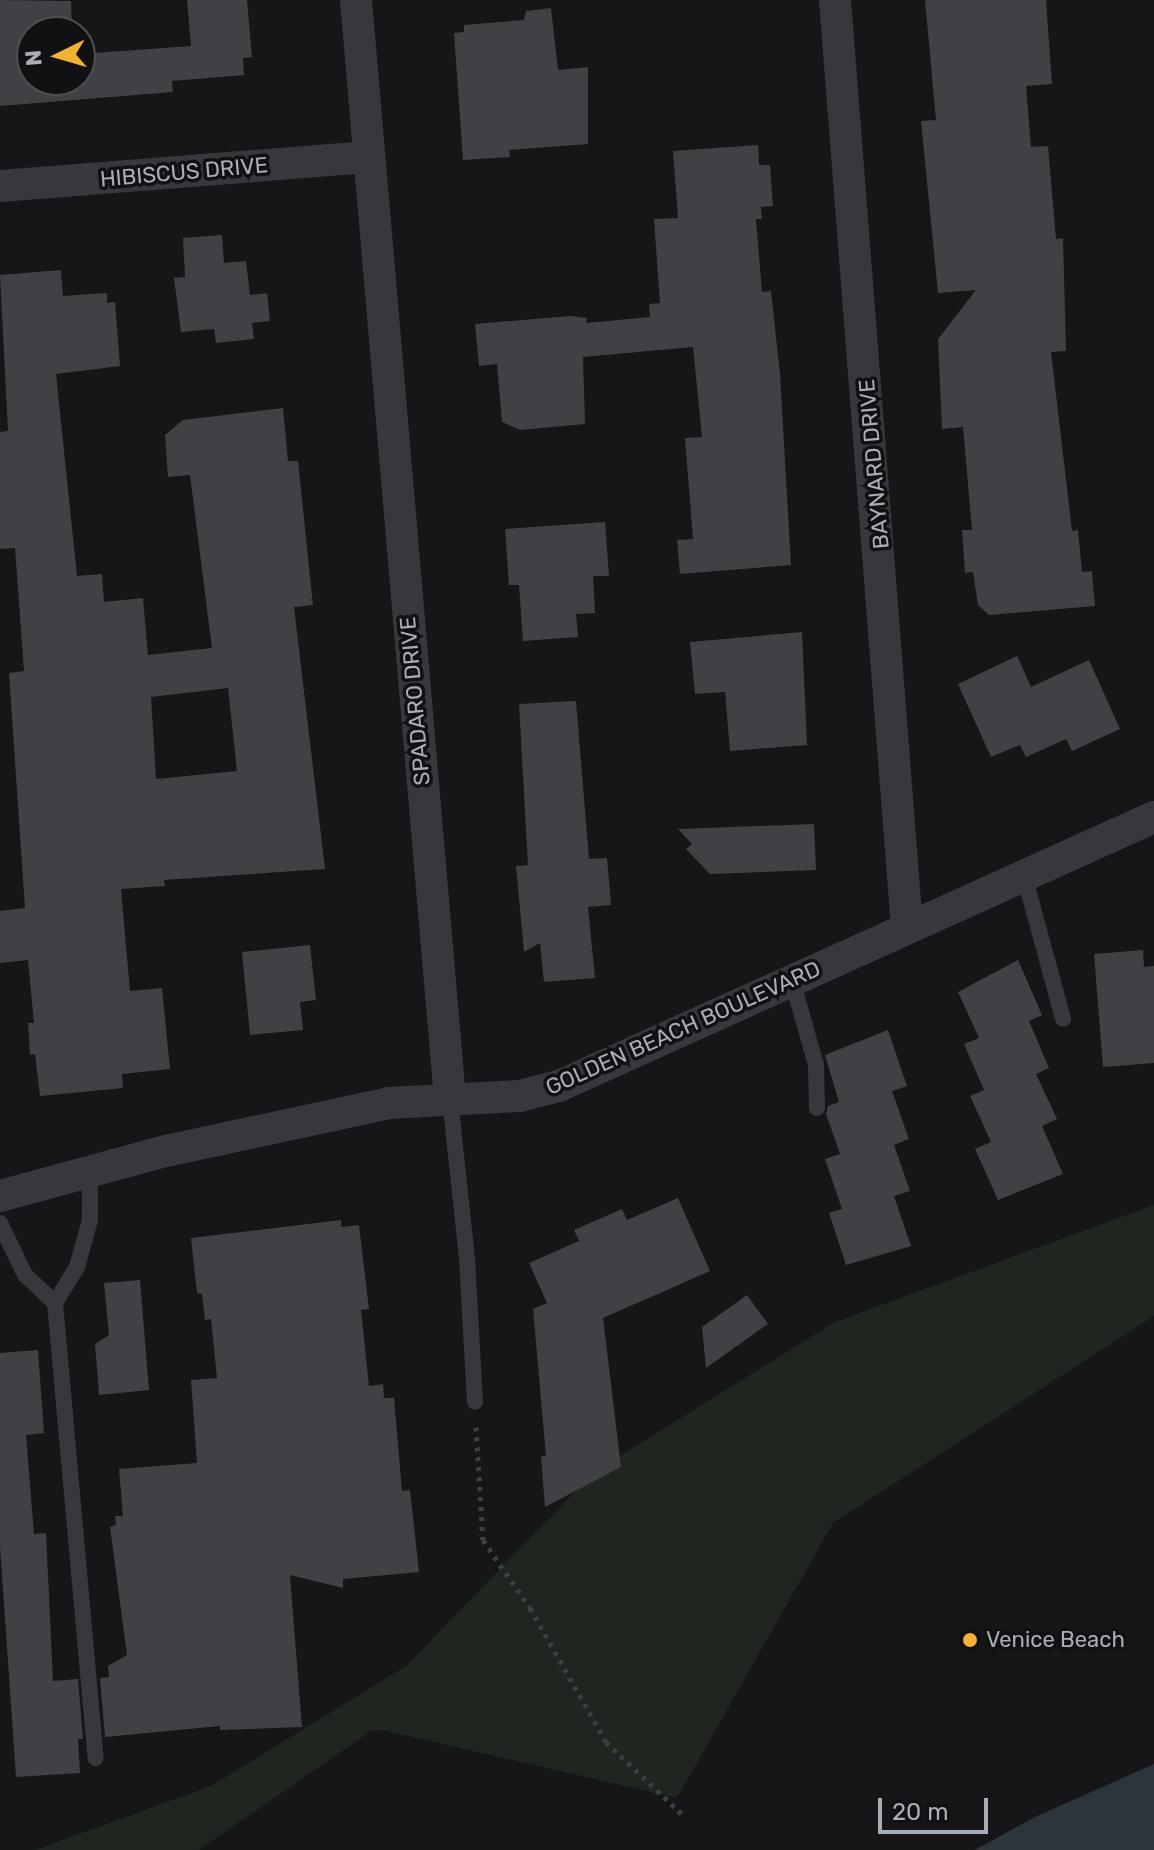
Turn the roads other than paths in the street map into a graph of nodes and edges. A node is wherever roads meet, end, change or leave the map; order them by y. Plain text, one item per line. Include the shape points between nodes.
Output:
1 (356, 0) edge
2 (835, 0) edge
3 (368, 157) junction
4 (0, 186) edge
5 (1154, 817) edge
6 (1024, 875) junction
7 (907, 928) junction
8 (792, 980) junction
9 (1063, 1019) dead end
10 (450, 1099) junction
11 (817, 1108) dead end
12 (90, 1171) junction
13 (0, 1196) edge
14 (0, 1223) edge
15 (55, 1303) junction
16 (475, 1402) road end
17 (96, 1758) dead end

1 - 3 street, SPADARO DRIVE
2 - 7 street, BAYNARD DRIVE
3 - 4 street, HIBISCUS DRIVE
3 - 10 street, SPADARO DRIVE
5 - 6 street, GOLDEN BEACH BOULEVARD
6 - 7 street, GOLDEN BEACH BOULEVARD
6 - 9 lane
7 - 8 street, GOLDEN BEACH BOULEVARD
8 - 10 street, GOLDEN BEACH BOULEVARD via 559,1086 520,1096
8 - 11 lane via 816,1065
10 - 12 street, GOLDEN BEACH BOULEVARD via 389,1103
10 - 16 lane, SPADARO DRIVE via 466,1244
12 - 13 street, GOLDEN BEACH BOULEVARD
12 - 15 lane via 90,1220 80,1255
14 - 15 lane via 25,1275
15 - 17 lane

